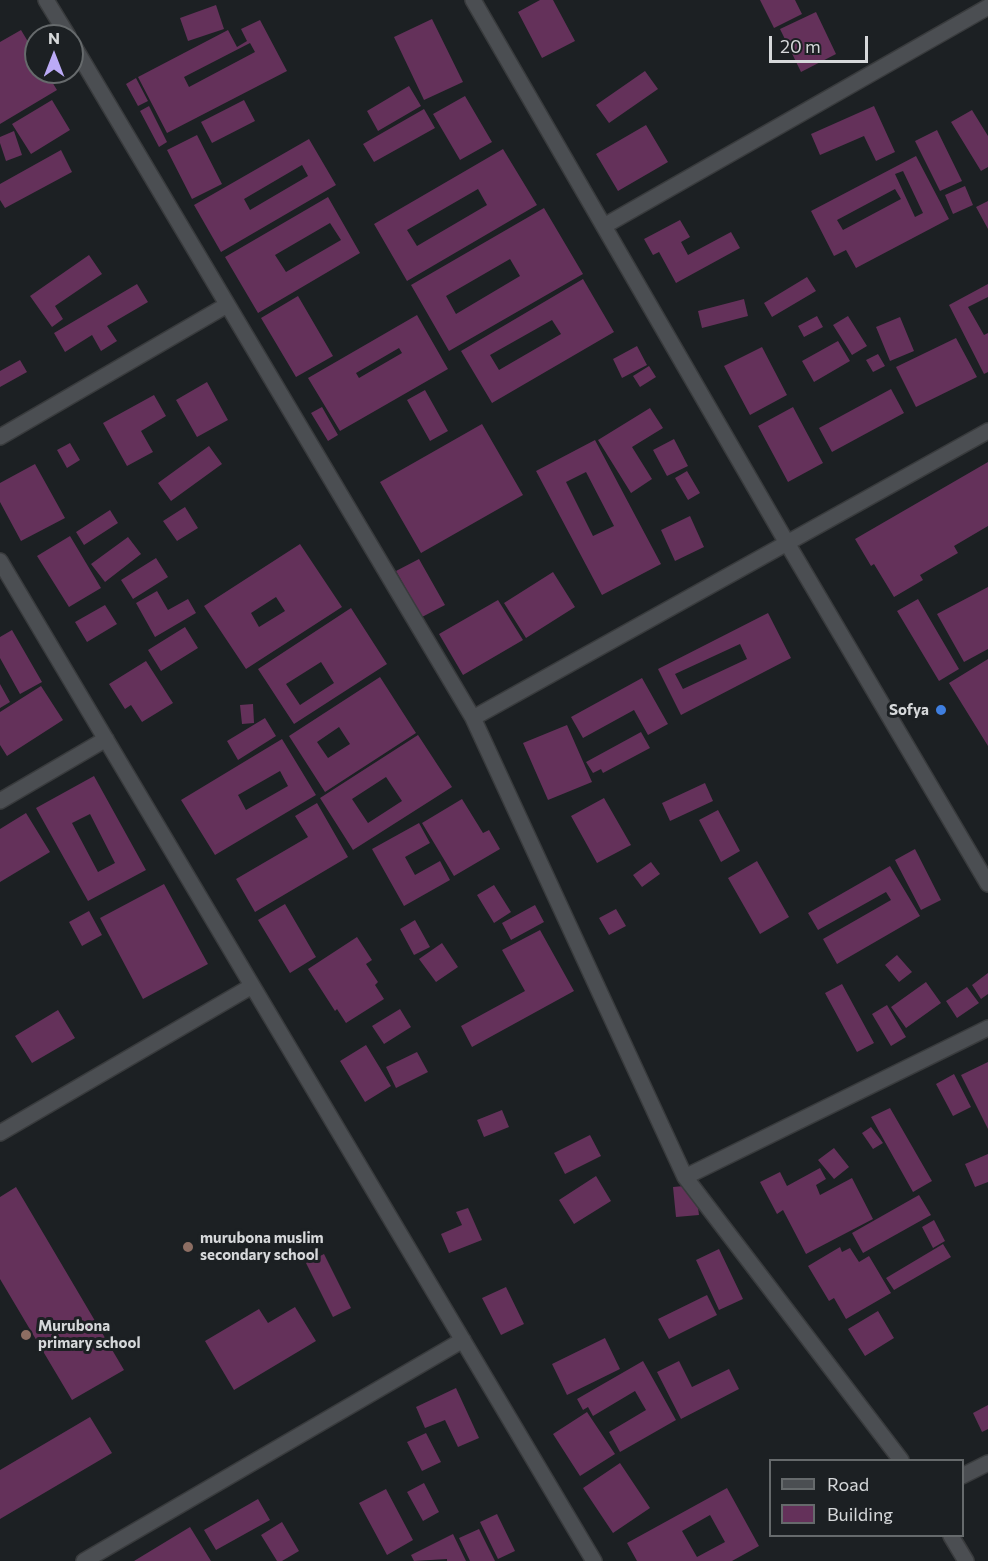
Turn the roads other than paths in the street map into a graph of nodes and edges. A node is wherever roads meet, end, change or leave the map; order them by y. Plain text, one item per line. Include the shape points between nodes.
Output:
1 (46, 0) edge
2 (473, 0) edge
3 (988, 7) edge
4 (61, 24) edge
5 (84, 63) edge
6 (604, 226) junction
7 (227, 305) junction
8 (988, 431) edge
9 (0, 437) edge
10 (787, 543) junction
11 (0, 561) edge
12 (473, 718) junction
13 (106, 739) junction
14 (0, 801) edge
15 (988, 884) edge
16 (252, 986) junction
17 (988, 1028) edge
18 (0, 1133) edge
19 (685, 1177) junction
20 (463, 1340) junction
21 (899, 1459) edge
22 (988, 1463) edge
23 (964, 1475) edge
24 (952, 1537) edge
25 (84, 1561) edge
26 (594, 1561) edge
27 (966, 1561) edge

1 - 4 street
2 - 6 street
3 - 6 street
5 - 7 street
6 - 10 street
7 - 9 street
7 - 12 street
8 - 10 street
10 - 12 street
10 - 15 street
11 - 13 street
12 - 19 street
13 - 14 street
13 - 16 street
16 - 18 street
16 - 20 street
17 - 19 street
19 - 21 street
20 - 25 street
20 - 26 street
22 - 23 street
24 - 27 street

